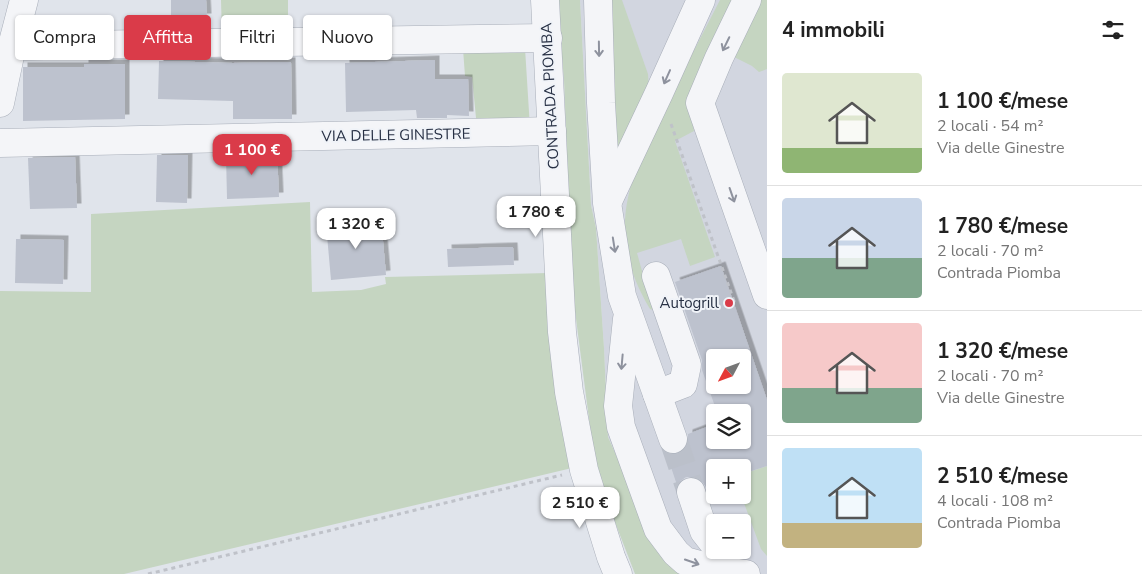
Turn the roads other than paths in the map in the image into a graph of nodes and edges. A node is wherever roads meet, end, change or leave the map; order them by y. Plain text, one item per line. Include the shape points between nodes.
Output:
1 (24, 0) edge
2 (545, 0) edge
3 (598, 0) edge
4 (701, 0) edge
5 (747, 0) edge
6 (548, 38) junction
7 (12, 46) junction
8 (0, 103) edge
9 (552, 131) junction
10 (0, 143) edge
11 (607, 203) junction
12 (656, 276) dead end
13 (767, 295) edge
14 (628, 314) junction
15 (656, 394) junction
16 (673, 439) tunnel mouth
17 (691, 492) tunnel mouth
18 (706, 534) edge
19 (730, 559) edge
20 (618, 574) edge
21 (746, 574) edge
22 (754, 574) edge

1 - 7 street
2 - 6 street, CONTRADA PIOMBA
3 -> 11 street
4 -> 11 street
5 -> 13 street via 700,103
6 - 7 street
6 - 9 street, CONTRADA PIOMBA
7 - 8 street
9 - 10 street, VIA DELLE GINESTRE
9 - 20 street, CONTRADA PIOMBA via 562,332 569,392 584,470
11 -> 14 street via 622,296
12 - 15 street via 687,365 683,384
14 - 15 street
14 -> 21 street via 618,406 621,427 658,529 685,561
15 - 16 street
17 - 18 street
19 - 22 street

